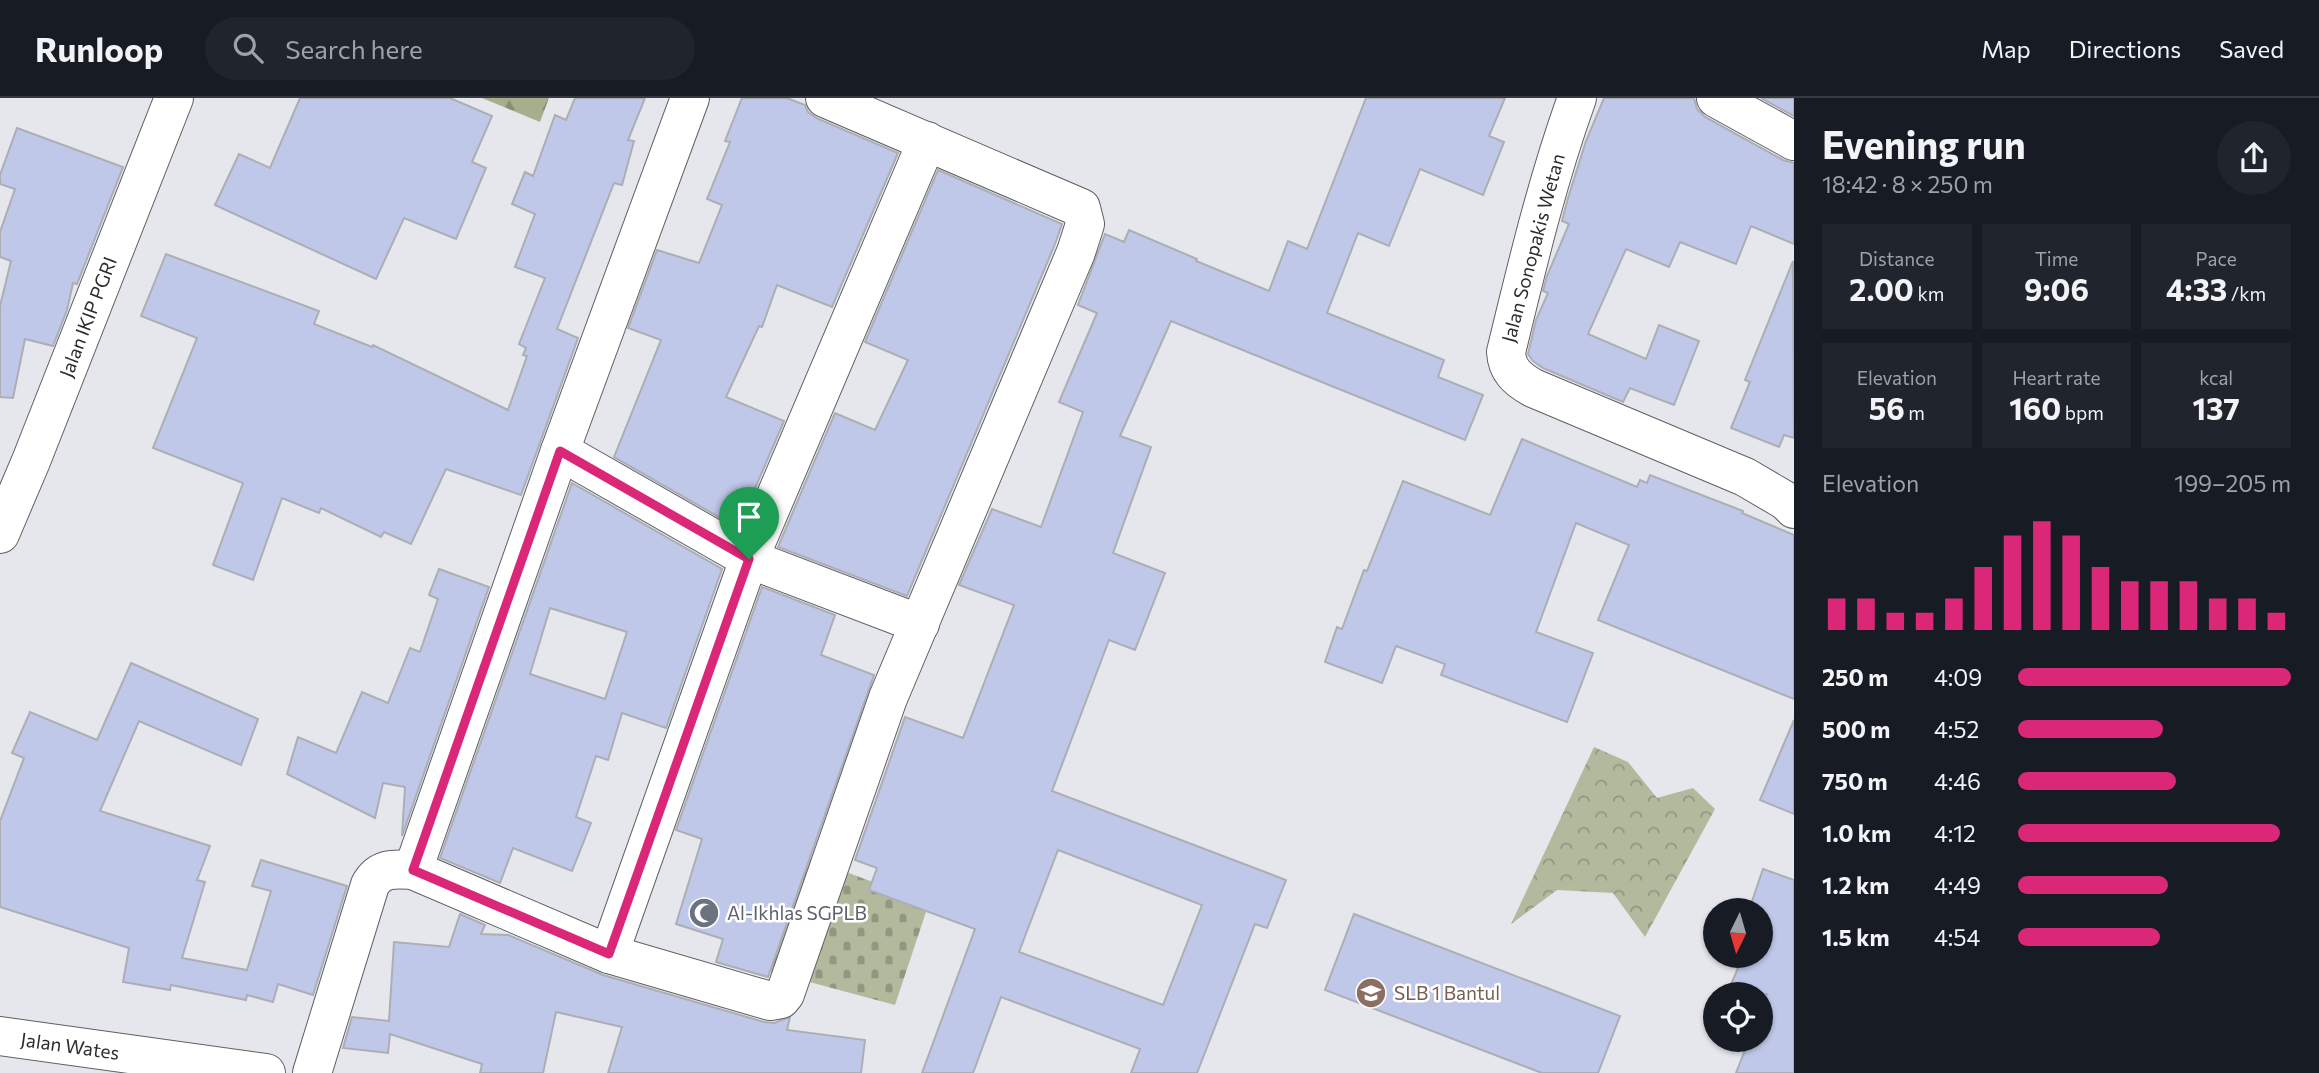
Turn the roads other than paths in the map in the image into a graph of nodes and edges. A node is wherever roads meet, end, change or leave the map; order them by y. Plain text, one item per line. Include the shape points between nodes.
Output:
1 (174, 98) edge
2 (690, 98) edge
3 (825, 98) edge
4 (1577, 98) edge
5 (1716, 98) edge
6 (927, 141) junction
7 (1794, 141) edge
8 (560, 451) junction
9 (1794, 509) edge
10 (0, 534) edge
11 (749, 559) junction
12 (920, 624) junction
13 (413, 870) junction
14 (609, 954) junction
15 (0, 1036) edge
16 (266, 1073) edge
17 (312, 1073) edge

1 - 10 street, Jalan IKIP PGRI
2 - 8 street
3 - 6 street
4 - 9 street, Jalan Sonopakis Wetan via 1560,144 1506,352 1507,363 1533,388 1745,477
5 - 7 street
6 - 11 street
6 - 12 street via 1081,208 1085,223
8 - 11 street
8 - 13 street
11 - 12 street
11 - 14 street
12 - 14 street via 888,698 781,999 771,1001
13 - 14 street
13 - 17 street via 381,872 370,885
15 - 16 street, Jalan Wates

